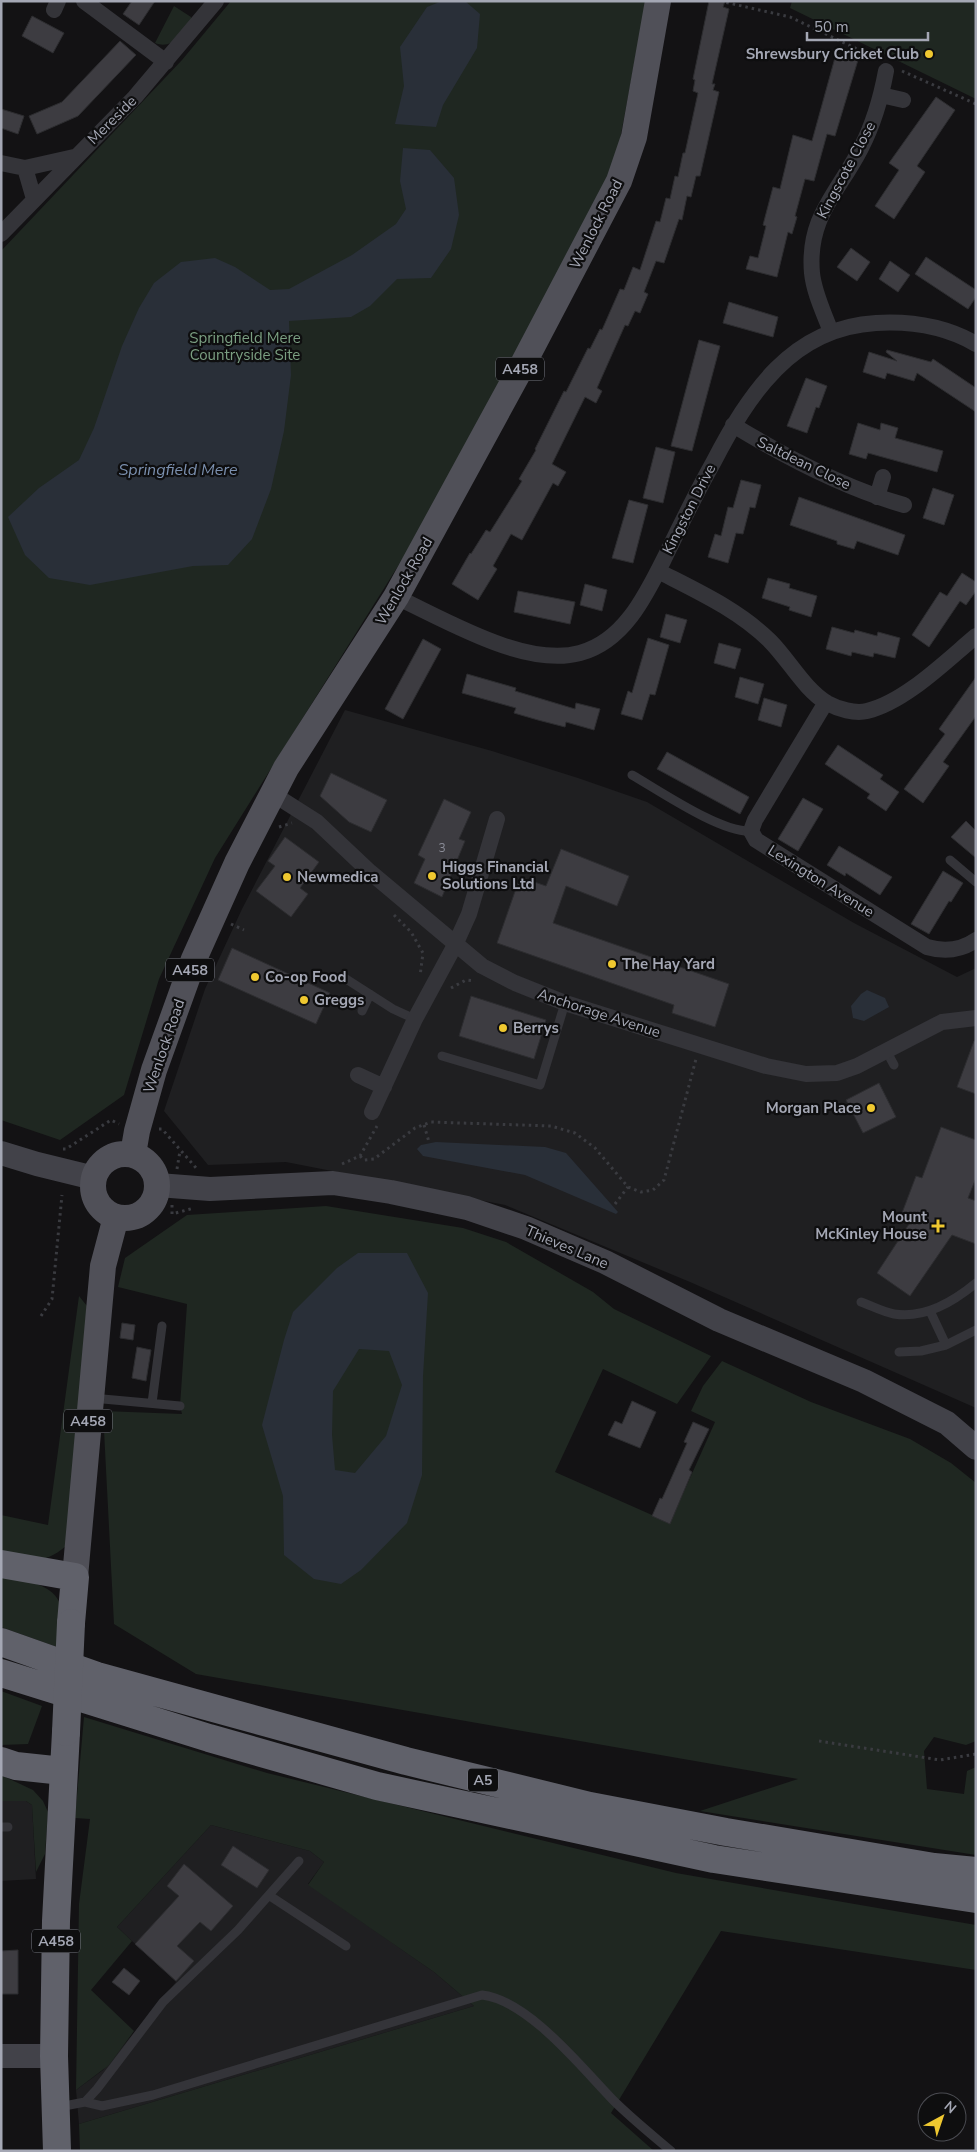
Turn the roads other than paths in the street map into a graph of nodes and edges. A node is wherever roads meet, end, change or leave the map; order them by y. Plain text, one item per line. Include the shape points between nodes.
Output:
1 (84, 1) edge
2 (216, 1) edge
3 (658, 1) edge
4 (166, 62) junction
5 (888, 67) road end
6 (881, 95) junction
7 (903, 100) dead end
8 (74, 157) junction
9 (1, 163) edge
10 (25, 168) junction
11 (34, 199) junction
12 (1, 234) edge
13 (831, 332) junction
14 (976, 344) edge
15 (733, 425) junction
16 (884, 477) dead end
17 (877, 497) junction
18 (904, 505) dead end
19 (658, 571) junction
20 (396, 597) junction
21 (976, 636) edge
22 (826, 702) junction
23 (632, 775) dead end
24 (272, 794) junction
25 (497, 819) dead end
26 (751, 831) junction
27 (950, 860) dead end
28 (976, 882) edge
29 (976, 940) edge
30 (455, 944) junction
31 (343, 977) dead end
32 (370, 994) junction
33 (564, 1003) junction
34 (362, 1011) dead end
35 (976, 1018) edge
36 (415, 1019) junction
37 (442, 1056) dead end
38 (358, 1075) dead end
39 (384, 1086) junction
40 (375, 1118) road end
41 (1, 1153) edge
42 (132, 1154) junction
43 (94, 1178) junction
44 (167, 1178) junction
45 (116, 1217) junction
46 (976, 1283) edge
47 (861, 1302) dead end
48 (930, 1311) junction
49 (162, 1326) dead end
50 (976, 1330) edge
51 (946, 1345) junction
52 (899, 1352) dead end
53 (90, 1397) junction
54 (152, 1403) junction
55 (180, 1406) dead end
56 (947, 1423) junction
57 (976, 1426) edge
58 (976, 1448) edge
59 (1, 1564) edge
60 (75, 1576) junction
61 (1, 1642) edge
62 (1, 1673) edge
63 (1, 1761) edge
64 (63, 1771) junction
65 (299, 1861) dead end
66 (976, 1871) edge
67 (270, 1896) junction
68 (976, 1900) edge
69 (346, 1946) dead end
70 (1, 2056) edge
71 (54, 2056) junction
72 (84, 2102) junction
73 (56, 2108) junction
74 (56, 2151) edge
75 (670, 2151) edge

1 - 4 street
2 - 4 street, Mereside
3 - 20 main road, Wenlock Road / A458 via 634,137 619,181
4 - 8 street, Mereside
5 - 6 street, Kingscote Close
6 - 7 street
6 - 13 street, Kingscote Close via 860,149 820,216 815,231 812,275
8 - 10 street
8 - 11 street, Mereside
9 - 10 street
10 - 11 street
11 - 12 street, Mereside
13 - 14 street, Kingston Drive via 870,324 907,323 934,326
13 - 15 street, Kingston Drive via 802,347 773,371 758,387
15 - 17 street, Saltdean Close via 791,458
15 - 19 street, Kingston Drive
16 - 17 street
17 - 18 street, Saltdean Close
19 - 20 street, Kingston Drive via 634,613 620,629 592,648 564,656 536,655 506,646
19 - 22 street via 720,604 753,626
20 - 24 main road, Wenlock Road / A458
21 - 22 street via 892,702 865,712 851,711
22 - 26 street
23 - 26 lane via 720,825 742,832
24 - 30 street, Anchorage Avenue via 317,822
24 - 42 main road, Wenlock Road / A458 via 194,960 154,1070
25 - 30 street via 469,914
26 - 29 street, Lexington Avenue via 756,840 767,848 927,947 943,951
27 - 28 lane
30 - 33 street, Anchorage Avenue via 482,966
30 - 36 street
31 - 32 lane
32 - 34 lane
32 - 36 lane
33 - 35 street, Anchorage Avenue via 766,1066 806,1074 837,1072 891,1059 942,1022
33 - 37 lane via 540,1085
36 - 39 street
38 - 39 street
39 - 40 street
41 - 43 main road
42 - 43 main road via 113,1156 104,1161
42 - 44 main road via 142,1158 156,1175
43 - 45 main road via 95,1198 100,1206
44 - 45 main road via 145,1212 126,1219
44 - 56 main road, Thieves Lane via 210,1188 333,1183 467,1208 526,1228 605,1262 719,1320 864,1381
45 - 53 main road, A458 via 102,1266
46 - 48 lane via 948,1303
47 - 48 lane via 894,1314
48 - 51 lane
49 - 54 lane
50 - 51 lane
51 - 52 lane
53 - 54 lane
53 - 60 main road, A458
54 - 55 lane
56 - 57 main road
56 - 58 main road
59 - 60 highway
60 - 64 highway, A458, bridge
61 - 66 highway, A5 via 115,1681 406,1761 590,1806 735,1834
62 - 68 highway, A5 via 377,1786 714,1859
63 - 64 highway via 16,1766
64 - 71 highway, A458
65 - 67 lane
67 - 69 lane
67 - 72 lane via 163,2002 98,2089
70 - 71 main road
71 - 73 highway, A458
72 - 73 lane
72 - 75 lane via 102,2106 152,2095 482,1995 495,1996 513,2006 562,2045 613,2100
73 - 74 highway, A458

